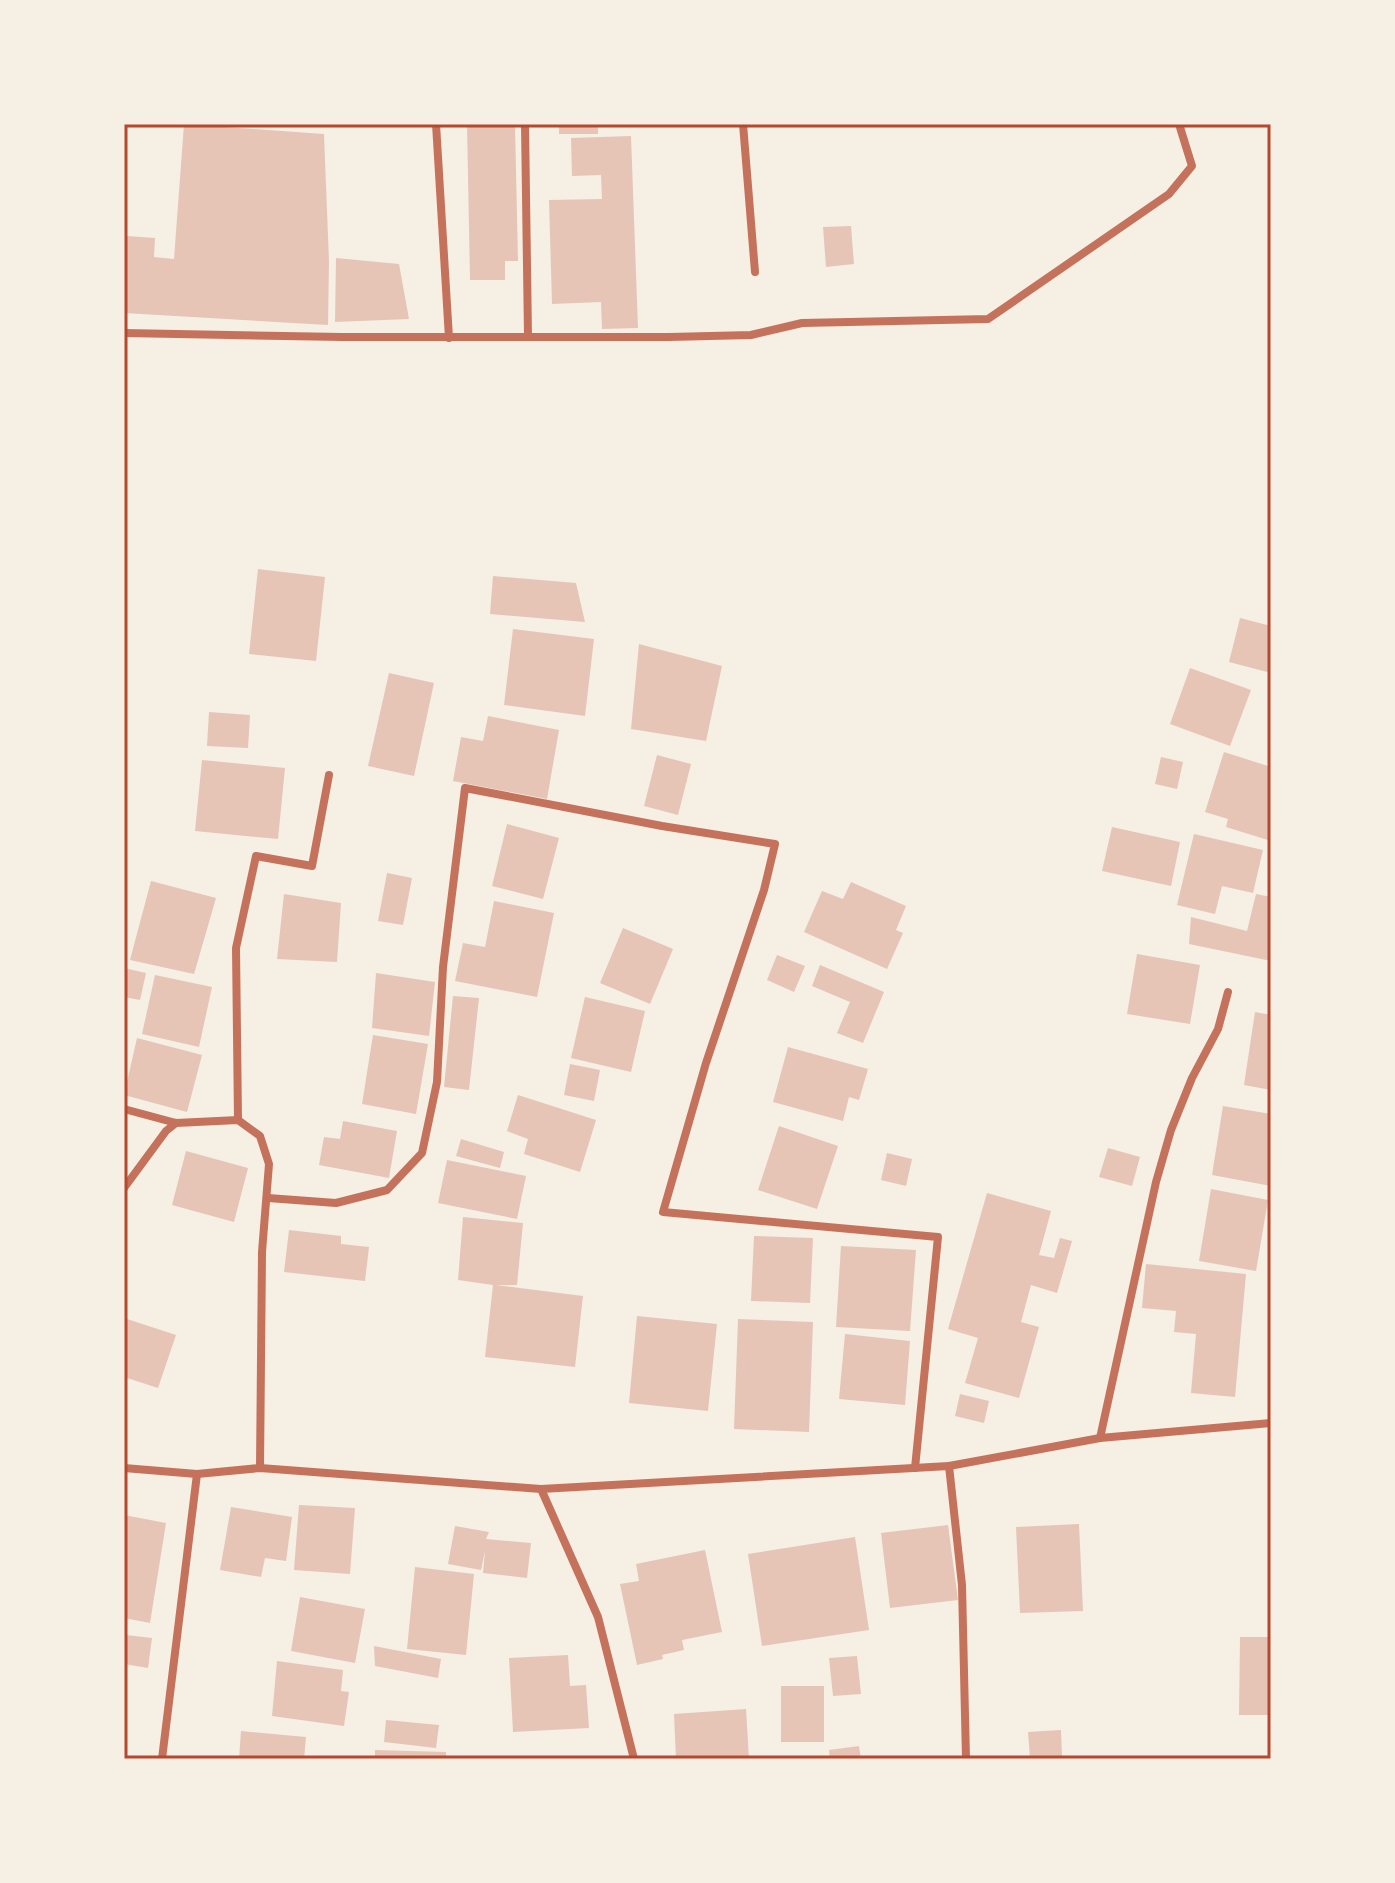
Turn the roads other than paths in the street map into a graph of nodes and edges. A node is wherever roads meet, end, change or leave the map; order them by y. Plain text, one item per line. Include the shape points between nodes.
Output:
1 (436, 124) edge
2 (525, 124) edge
3 (743, 124) edge
4 (1179, 124) edge
5 (755, 272) dead end
6 (124, 333) edge
7 (528, 337) junction
8 (449, 338) junction
9 (329, 775) dead end
10 (1228, 992) dead end
11 (124, 1109) edge
12 (238, 1120) junction
13 (176, 1123) junction
14 (124, 1188) edge
15 (268, 1198) junction
16 (1271, 1423) edge
17 (1100, 1438) junction
18 (949, 1466) junction
19 (124, 1468) edge
20 (260, 1468) junction
21 (915, 1468) junction
22 (197, 1474) junction
23 (541, 1489) junction
24 (162, 1759) edge
25 (634, 1759) edge
26 (966, 1759) edge

1 - 8 street
2 - 7 street
3 - 5 street
4 - 7 street via 1192,166 1169,194 988,319 802,323 751,335
6 - 8 street
7 - 8 street
9 - 12 street via 312,866 256,856 236,948
10 - 17 street via 1218,1029 1171,1130 1156,1182
11 - 13 street
12 - 13 street
12 - 15 street via 260,1136 269,1164
13 - 14 street
15 - 20 street via 262,1252
15 - 21 street via 336,1203 387,1190 422,1153 437,1082 443,967 465,788 775,844 663,1212 938,1237
16 - 17 street
17 - 18 street
18 - 21 street
18 - 26 street via 962,1585
19 - 22 street
20 - 22 street
20 - 23 street
21 - 23 street
22 - 24 street
23 - 25 street via 598,1617

